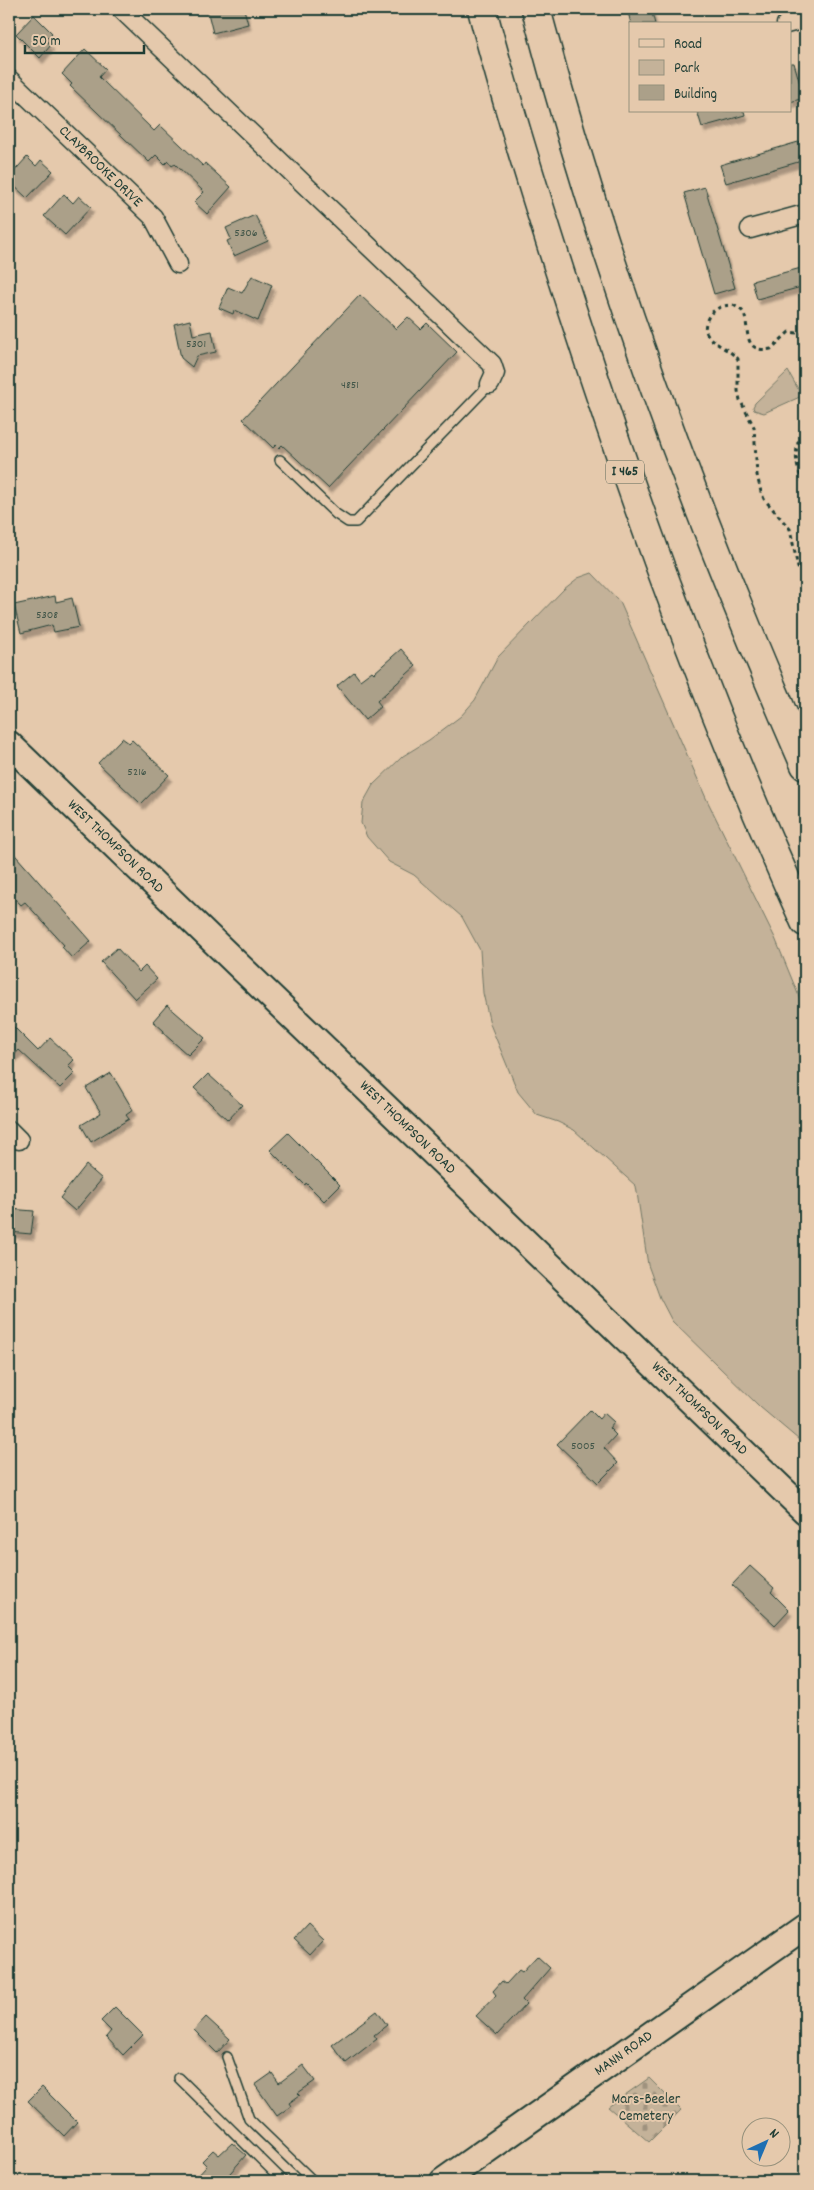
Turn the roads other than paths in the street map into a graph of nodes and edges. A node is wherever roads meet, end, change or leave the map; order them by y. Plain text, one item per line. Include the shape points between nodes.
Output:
1 (121, 9) edge
2 (482, 9) edge
3 (536, 9) edge
4 (805, 18) edge
5 (792, 22) edge
6 (9, 79) edge
7 (805, 214) edge
8 (750, 229) dead end
9 (178, 264) dead end
10 (490, 384) joint
11 (280, 460) dead end
12 (9, 744) edge
13 (805, 765) edge
14 (805, 922) edge
15 (805, 1511) edge
16 (805, 1926) edge
17 (227, 2057) dead end
18 (180, 2078) dead end
19 (282, 2181) edge
20 (313, 2181) edge
21 (443, 2181) edge

1 - 10 street via 492,364 495,373
2 - 14 highway, I 465 via 527,169 641,518 711,703
3 - 13 highway via 636,335 735,600
4 - 5 street
6 - 9 street, CLAYBROOKE DRIVE via 153,217
7 - 8 street
10 - 11 lane via 356,522 348,522 336,514
12 - 15 main road, WEST THOMPSON ROAD
16 - 21 main road, MANN ROAD
17 - 20 lane via 249,2119
18 - 19 lane

